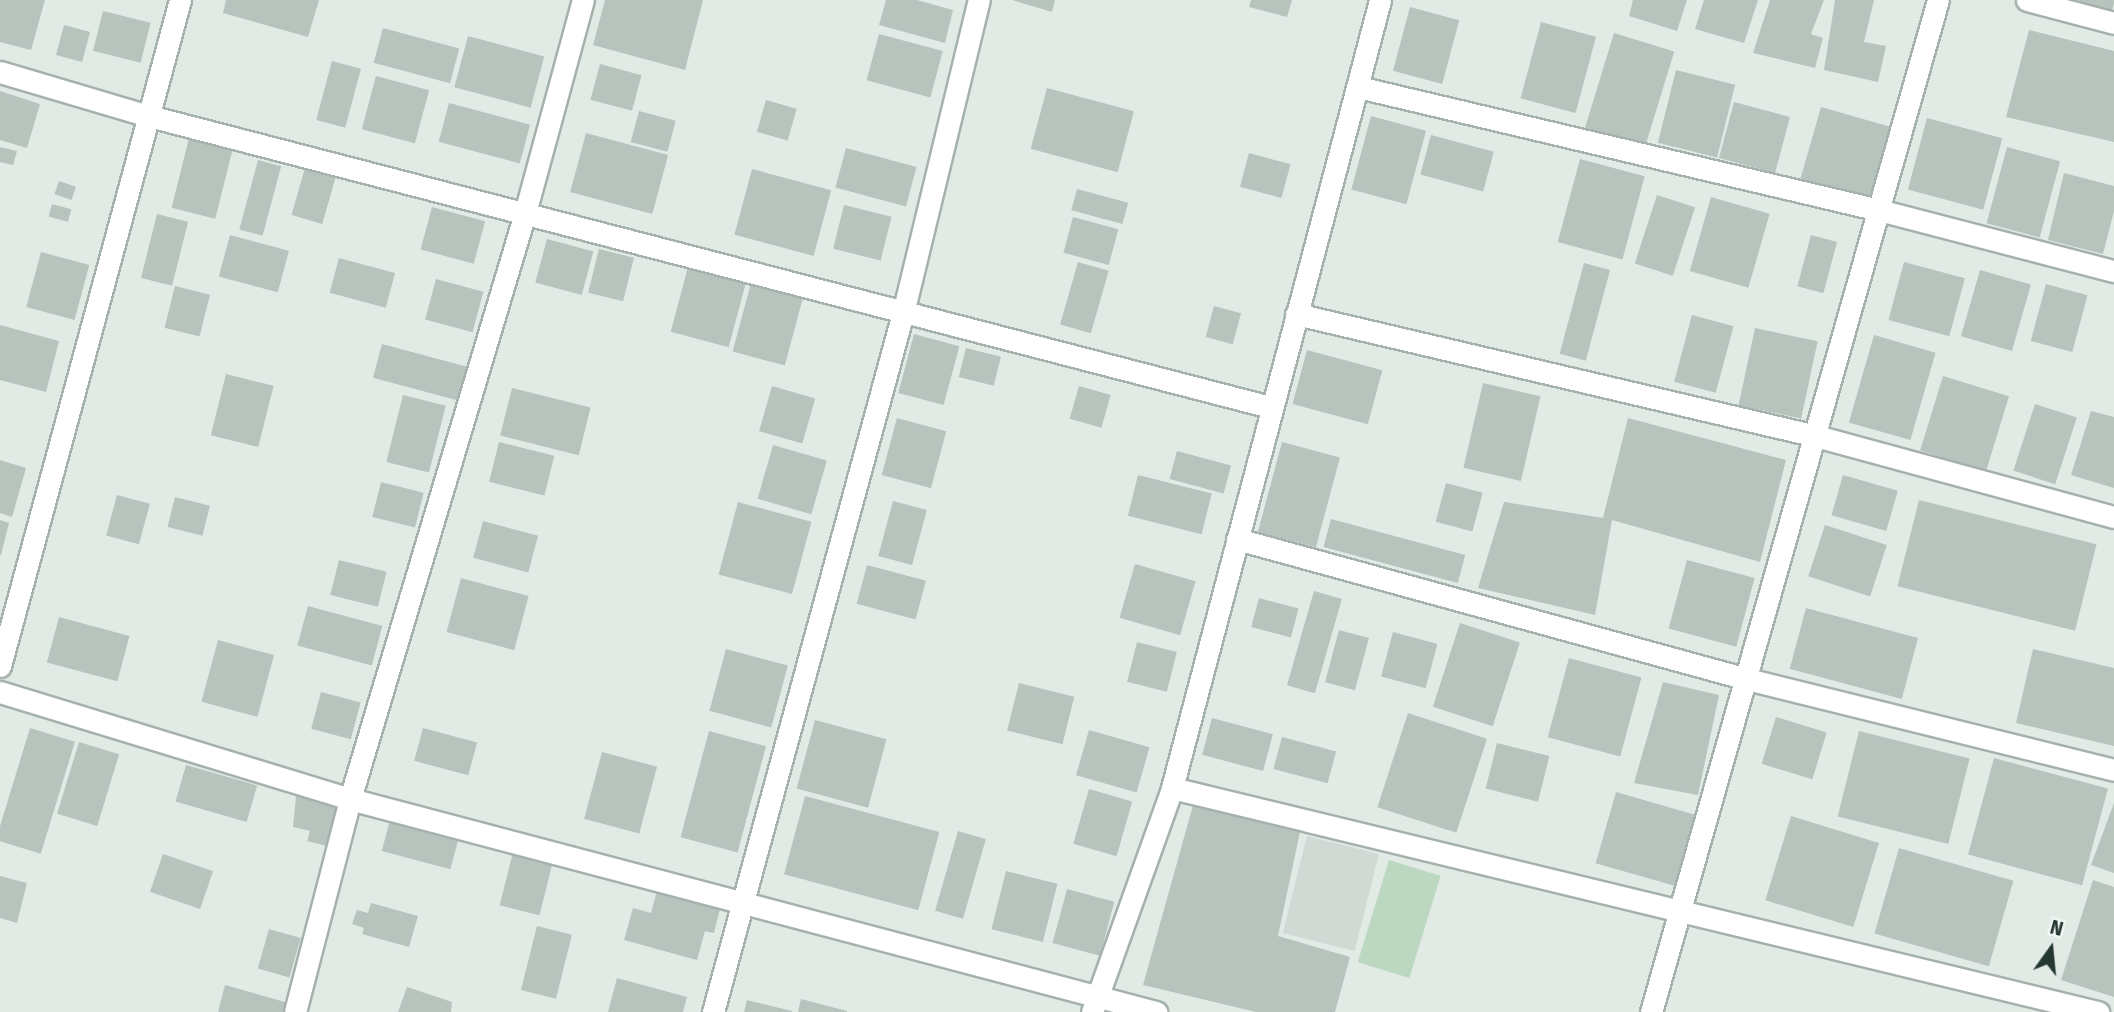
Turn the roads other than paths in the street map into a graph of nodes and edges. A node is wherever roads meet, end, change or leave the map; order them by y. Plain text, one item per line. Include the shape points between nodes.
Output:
1 (180, 0) edge
2 (583, 0) edge
3 (979, 0) edge
4 (1380, 0) edge
5 (1938, 0) edge
6 (2028, 0) edge
7 (2114, 23) edge
8 (0, 72) edge
9 (1359, 87) junction
10 (149, 116) junction
11 (1879, 210) junction
12 (525, 213) junction
13 (2114, 271) edge
14 (904, 309) junction
15 (1296, 314) junction
16 (1270, 407) junction
17 (1816, 436) junction
18 (2114, 517) edge
19 (1237, 540) junction
20 (0, 666) edge
21 (1747, 679) junction
22 (0, 692) edge
23 (2114, 770) edge
24 (1172, 788) junction
25 (350, 799) junction
26 (745, 905) junction
27 (1680, 909) junction
28 (1094, 1004) edge
29 (295, 1012) edge
30 (713, 1012) edge
31 (1156, 1012) edge
32 (1651, 1012) edge
33 (2098, 1012) edge

1 - 10 street
2 - 12 street
3 - 14 street
4 - 9 street
5 - 11 street
6 - 7 street
8 - 10 street
9 - 11 street
9 - 15 street
10 - 12 street
10 - 20 street
11 - 13 street
11 - 17 street
12 - 14 street
12 - 25 street
14 - 16 street
14 - 26 street
15 - 16 street
15 - 17 street
16 - 19 street
17 - 18 street
17 - 21 street
19 - 21 street
19 - 24 street
21 - 23 street
21 - 27 street
22 - 25 street
24 - 27 street
24 - 28 street
25 - 26 street
25 - 29 street
26 - 28 street
26 - 30 street
27 - 32 street
27 - 33 street
28 - 31 street

